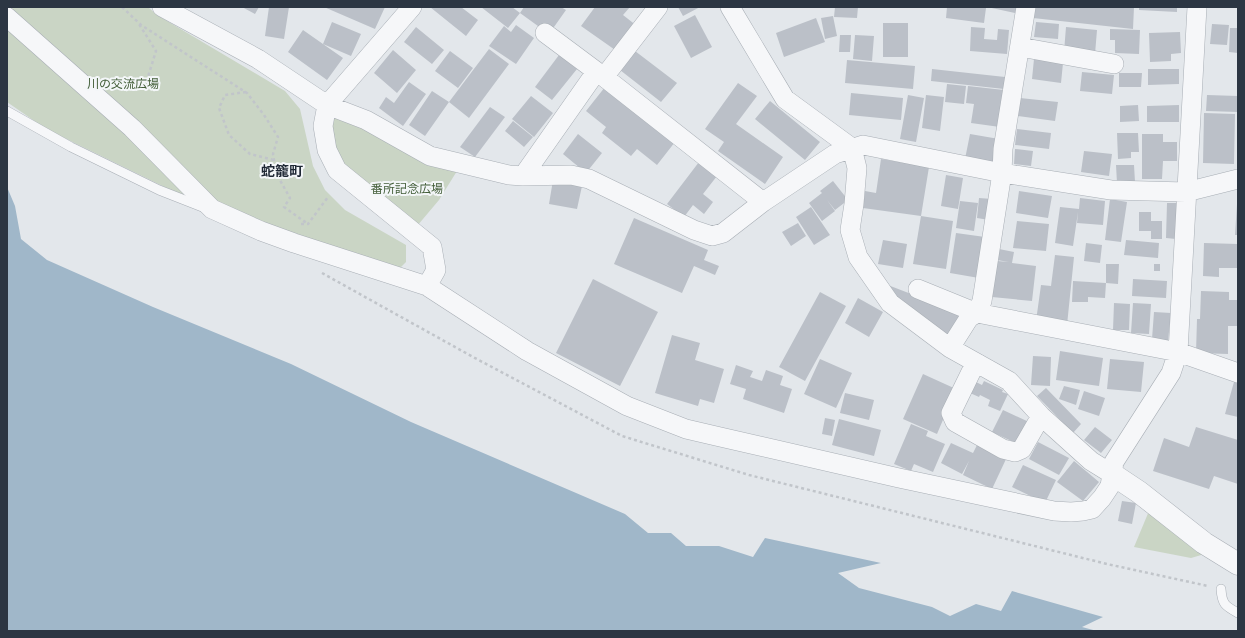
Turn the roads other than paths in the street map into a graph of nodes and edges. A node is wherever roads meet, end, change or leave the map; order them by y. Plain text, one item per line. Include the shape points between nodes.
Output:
1 (162, 7) edge
2 (412, 7) edge
3 (658, 7) edge
4 (730, 7) edge
5 (1026, 7) edge
6 (1197, 7) edge
7 (7, 17) edge
8 (545, 33) dead end
9 (1020, 47) junction
10 (1114, 64) dead end
11 (600, 75) junction
12 (327, 105) junction
13 (7, 111) edge
14 (852, 148) junction
15 (1002, 173) junction
16 (523, 176) junction
17 (1238, 179) edge
18 (1186, 192) junction
19 (763, 202) junction
20 (212, 209) junction
21 (427, 286) junction
22 (918, 289) dead end
23 (977, 313) junction
24 (950, 348) junction
25 (1178, 352) junction
26 (976, 363) junction
27 (1238, 373) edge
28 (1041, 416) junction
29 (1112, 474) junction
30 (1238, 564) edge
31 (1221, 589) dead end
32 (1238, 613) edge

1 - 12 street via 258,59
2 - 12 street
3 - 11 street
4 - 14 street via 785,99
5 - 9 street
6 - 18 street
7 - 20 street via 132,128
8 - 11 street
9 - 10 street
9 - 15 street via 1003,149
11 - 16 street
11 - 19 street
12 - 16 street via 366,120 430,156
12 - 21 street via 323,126 327,150 337,170 432,247 436,270
13 - 20 lane via 71,147 159,190 202,208
14 - 15 street via 863,145
14 - 19 street via 835,154
14 - 24 street via 857,168 850,230 858,257 890,303
15 - 18 street via 1111,190
15 - 23 street via 982,301
16 - 19 street via 571,175 589,179 694,230 712,236 723,233
17 - 18 street
18 - 25 street
20 - 21 street via 294,243
21 - 29 street via 534,354 628,406 686,429 1054,511 1092,509 1110,486
22 - 23 street
23 - 24 street via 969,318
23 - 25 street
24 - 26 street
25 - 27 street
25 - 29 street via 1171,373 1114,462
26 - 28 street via 1009,381
26 - 28 street via 951,413 954,422 1003,449 1015,452 1022,449
28 - 29 street via 1091,461
29 - 30 street via 1204,543
31 - 32 lane via 1222,600 1227,608

